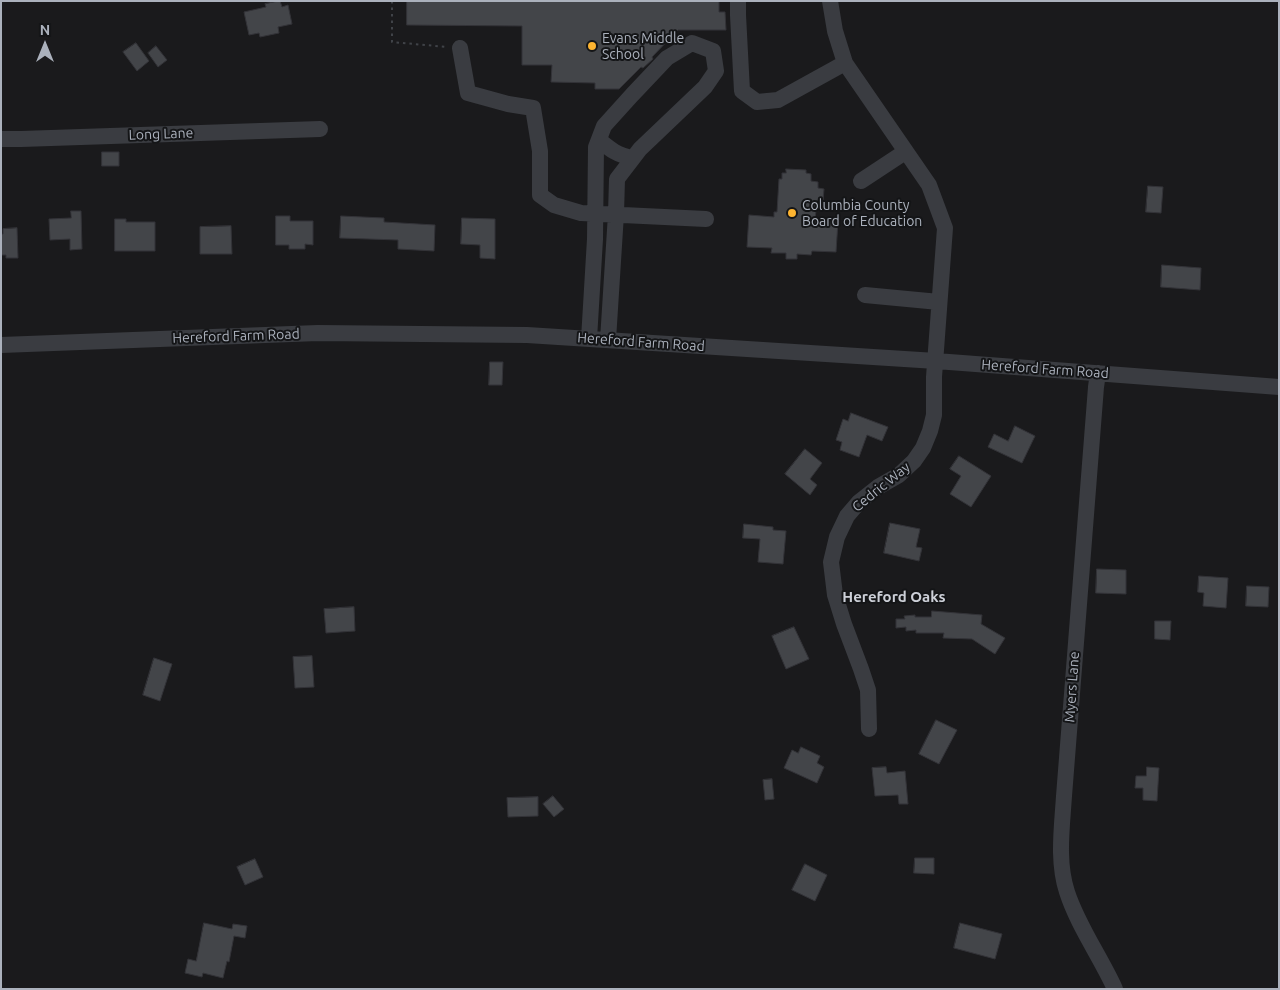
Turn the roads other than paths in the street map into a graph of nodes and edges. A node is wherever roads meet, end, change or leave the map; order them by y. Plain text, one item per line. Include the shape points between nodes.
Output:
1 (738, 1) edge
2 (830, 1) edge
3 (460, 48) road end
4 (845, 62) junction
5 (320, 129) dead end
6 (1, 139) edge
7 (599, 140) junction
8 (905, 152) junction
9 (633, 158) junction
10 (861, 181) dead end
11 (595, 214) junction
12 (616, 214) junction
13 (706, 219) dead end
14 (864, 295) dead end
15 (939, 302) junction
16 (589, 338) junction
17 (608, 340) junction
18 (1, 345) edge
19 (936, 361) junction
20 (1098, 373) junction
21 (1279, 388) edge
22 (869, 729) dead end
23 (1115, 989) edge

1 - 4 street via 742,91 758,102 778,100
2 - 4 street, Cedric Way
3 - 11 street via 468,93 533,108 540,151 540,195 554,205
4 - 8 street, Cedric Way
5 - 6 street, Long Lane
7 - 9 street via 616,153
7 - 9 street via 604,126 667,58 692,43 713,51 716,71
7 - 11 street via 596,147
8 - 10 street
8 - 15 street, Cedric Way via 929,185 945,228
9 - 12 street via 617,179
11 - 12 street
11 - 16 street
12 - 13 street
12 - 17 street
14 - 15 street
15 - 19 street, Cedric Way
16 - 17 street, Hereford Farm Road
16 - 18 street, Hereford Farm Road via 318,333
17 - 19 street, Hereford Farm Road
19 - 20 street, Hereford Farm Road
19 - 22 street, Cedric Way via 934,415 923,448 899,475 878,487 847,516 837,537 831,562 835,595 868,690
20 - 21 street, Hereford Farm Road
20 - 23 street, Myers Lane via 1061,856 1067,892 1079,922

